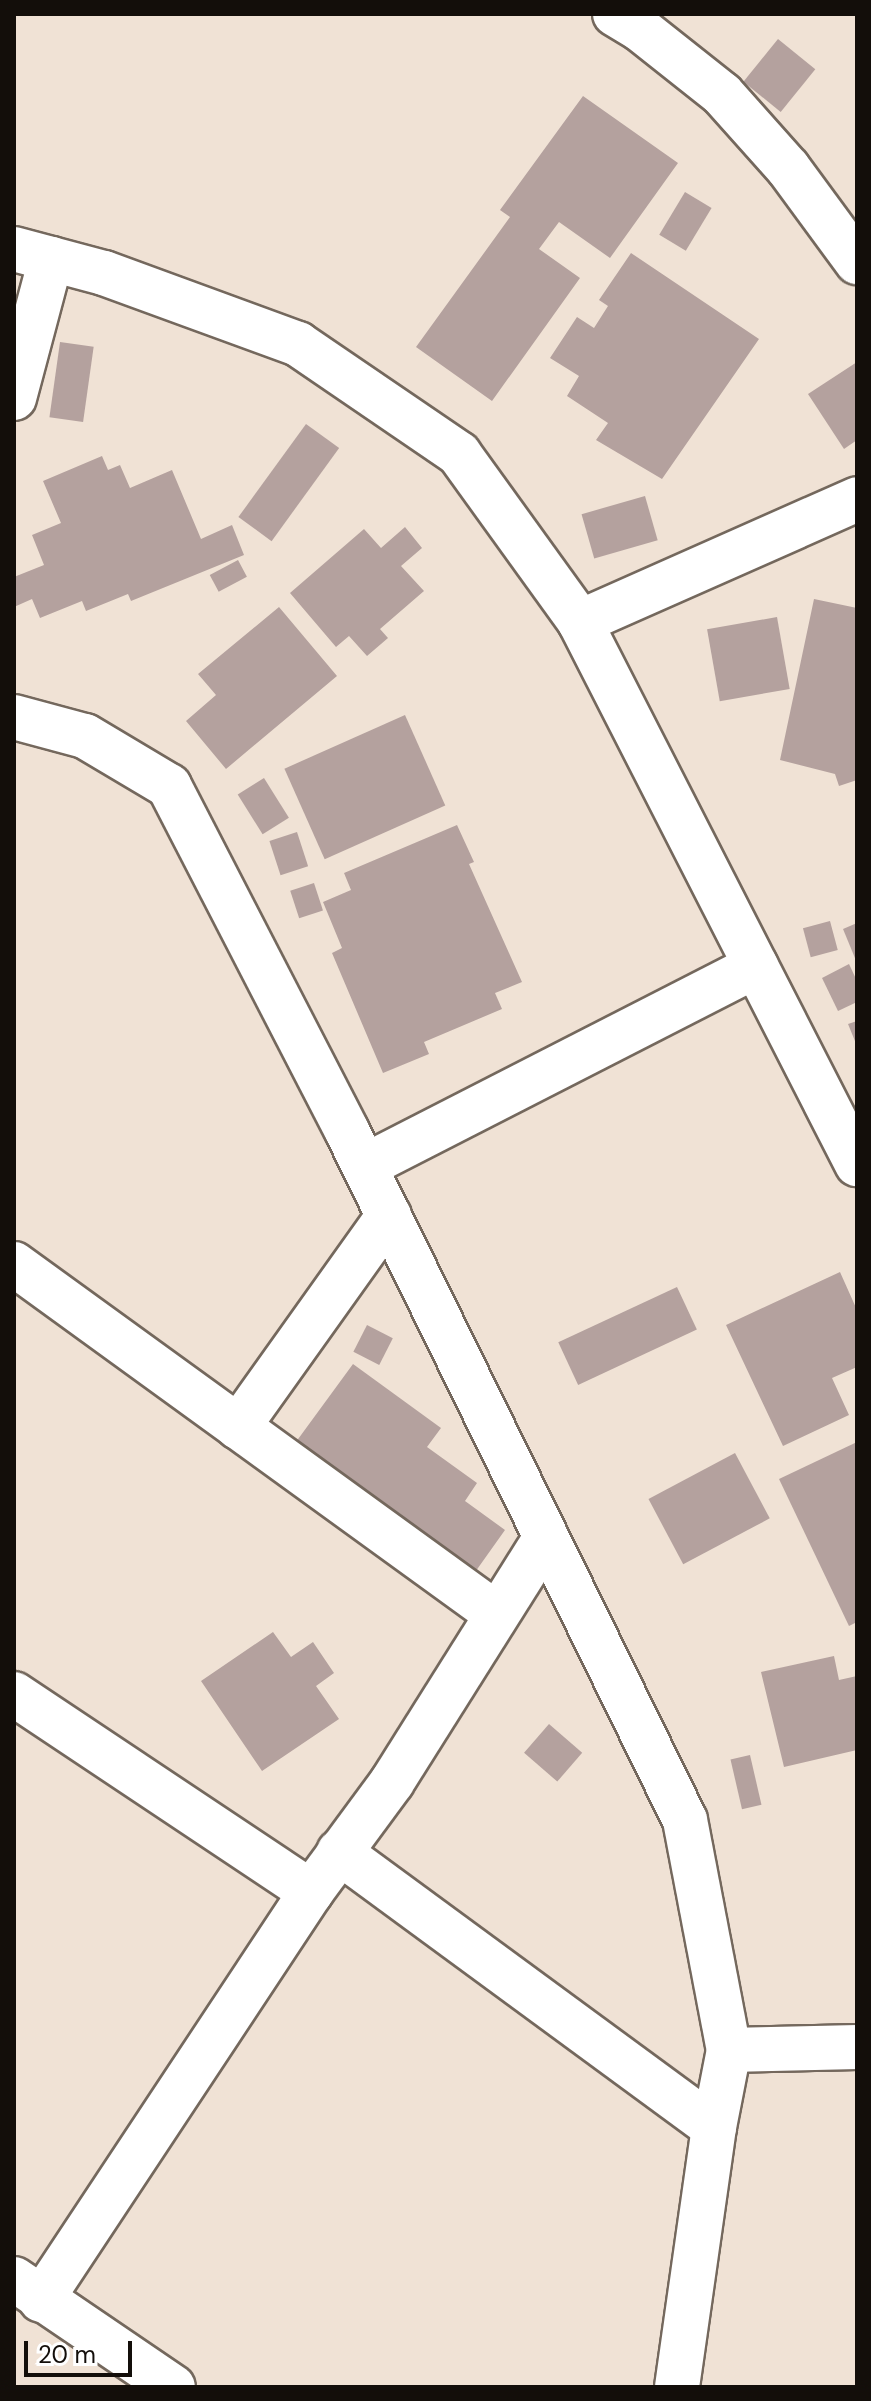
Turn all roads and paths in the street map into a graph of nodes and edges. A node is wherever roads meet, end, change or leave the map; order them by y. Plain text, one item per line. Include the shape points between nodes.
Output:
1 (615, 14) edge
2 (32, 254) edge
3 (857, 262) edge
4 (14, 398) edge
5 (857, 499) edge
6 (580, 622) junction
7 (14, 717) edge
8 (756, 966) junction
9 (857, 1164) edge
10 (365, 1166) junction
11 (389, 1215) junction
12 (14, 1264) edge
13 (238, 1427) junction
14 (546, 1537) junction
15 (495, 1613) junction
16 (14, 1694) edge
17 (339, 1852) junction
18 (311, 1892) junction
19 (857, 2047) edge
20 (729, 2050) junction
21 (714, 2127) junction
22 (28, 2290) edge
23 (173, 2387) edge
24 (677, 2387) edge

1 - 3 street via 722,94 788,168
2 - 4 street
2 - 6 street via 104,273 298,344 459,454
5 - 6 street
6 - 8 street
7 - 10 street via 85,736 169,786
8 - 9 street
8 - 10 street
10 - 11 street
11 - 13 street
11 - 14 street
12 - 13 street
13 - 15 street
14 - 15 street
14 - 20 street via 685,1820
15 - 17 street via 392,1782
16 - 18 street
17 - 18 street
17 - 21 street
18 - 22 street
19 - 20 street
20 - 21 street
21 - 24 street
22 - 23 street

